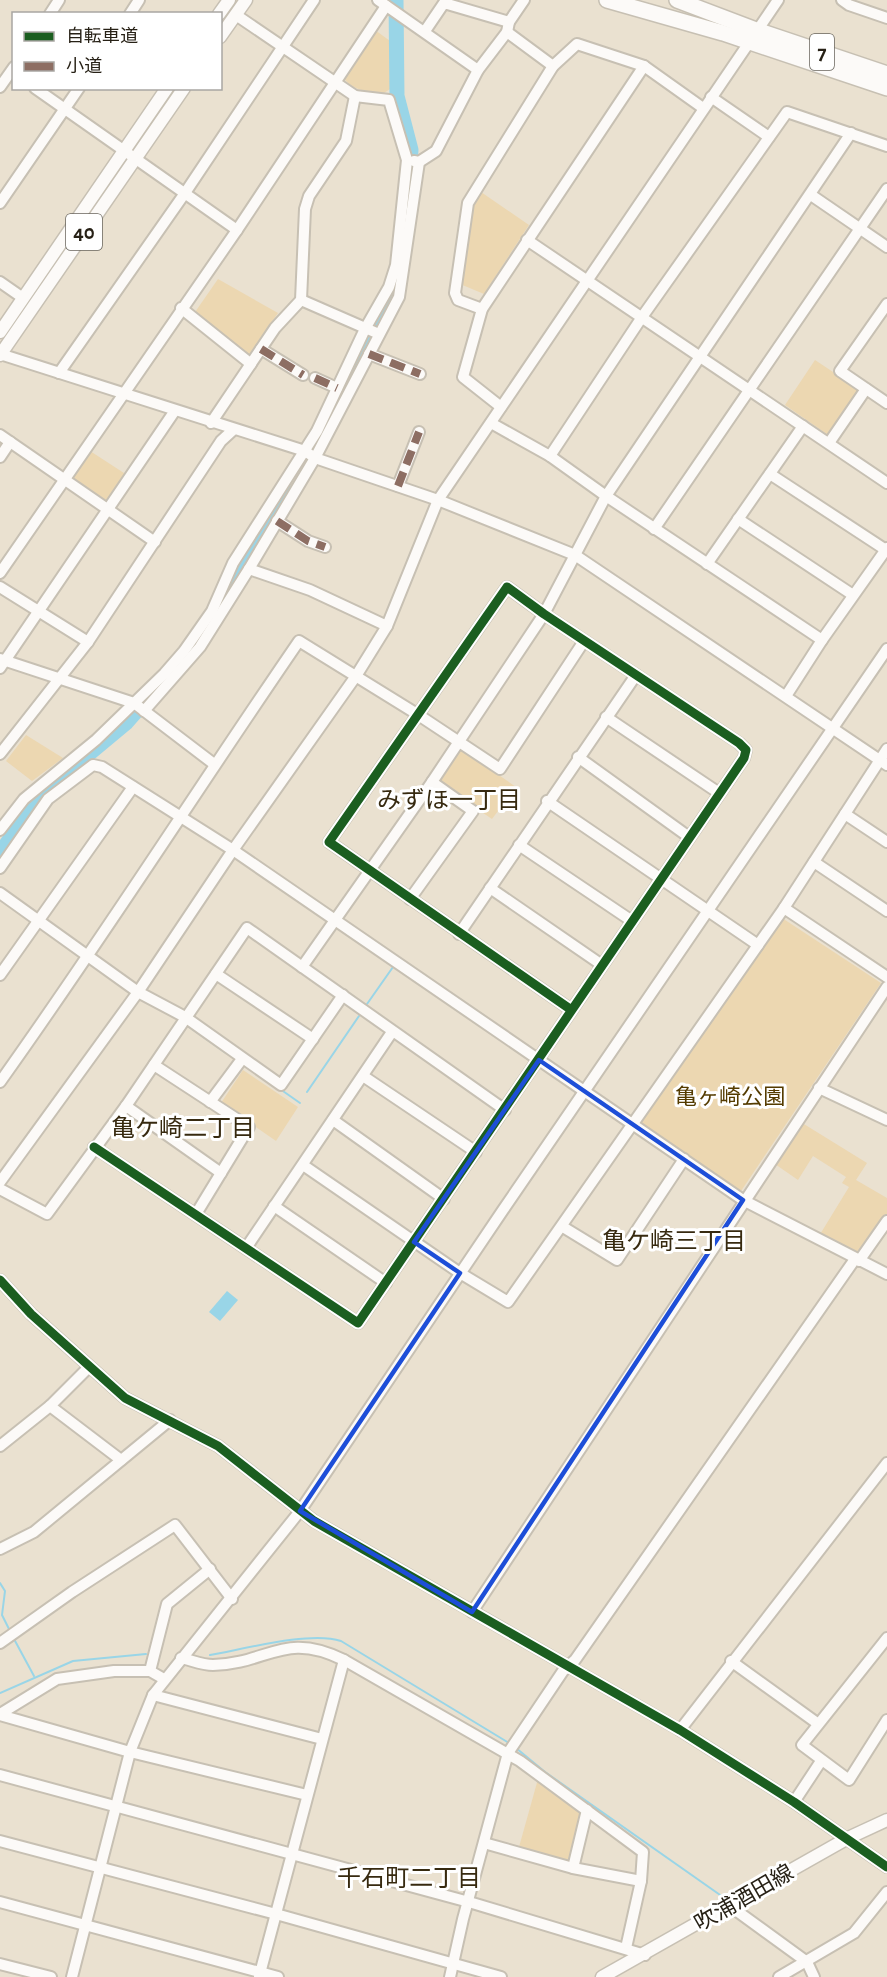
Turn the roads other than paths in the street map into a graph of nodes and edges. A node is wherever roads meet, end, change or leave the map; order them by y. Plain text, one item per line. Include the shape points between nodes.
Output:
1 (246, 0) edge
2 (314, 0) edge
3 (524, 0) edge
4 (607, 0) edge
5 (677, 0) edge
6 (778, 0) edge
7 (847, 2) edge
8 (389, 7) edge
9 (236, 15) junction
10 (887, 18) edge
11 (508, 27) junction
12 (425, 31) junction
13 (222, 34) edge
14 (752, 36) junction
15 (284, 45) junction
16 (0, 64) edge
17 (553, 66) junction
18 (644, 66) junction
19 (12, 70) edge
20 (478, 70) junction
21 (887, 74) edge
22 (336, 81) junction
23 (0, 87) edge
24 (887, 88) edge
25 (38, 90) edge
26 (78, 90) edge
27 (166, 90) edge
28 (183, 90) edge
29 (355, 96) junction
30 (711, 97) junction
31 (703, 108) junction
32 (65, 109) junction
33 (851, 134) junction
34 (769, 137) junction
35 (887, 146) edge
36 (124, 151) junction
37 (135, 159) junction
38 (406, 160) junction
39 (419, 162) junction
40 (887, 189) edge
41 (185, 193) junction
42 (811, 195) junction
43 (0, 203) edge
44 (860, 228) junction
45 (237, 230) junction
46 (527, 240) junction
47 (887, 247) edge
48 (587, 280) junction
49 (0, 282) edge
50 (23, 298) junction
51 (301, 300) junction
52 (887, 304) edge
53 (181, 308) junction
54 (482, 309) junction
55 (642, 317) junction
56 (877, 318) junction
57 (887, 325) edge
58 (365, 329) junction
59 (0, 332) edge
60 (379, 334) junction
61 (261, 349) junction
62 (0, 354) edge
63 (369, 354) junction
64 (701, 357) junction
65 (251, 364) junction
66 (59, 374) junction
67 (420, 374) dead end
68 (303, 375) dead end
69 (315, 378) dead end
70 (337, 388) junction
71 (866, 389) junction
72 (750, 390) junction
73 (122, 395) junction
74 (887, 403) edge
75 (501, 407) junction
76 (174, 412) junction
77 (212, 423) junction
78 (490, 423) junction
79 (803, 426) junction
80 (233, 430) junction
81 (419, 432) dead end
82 (0, 435) edge
83 (10, 442) junction
84 (829, 443) junction
85 (304, 451) junction
86 (550, 456) junction
87 (0, 457) edge
88 (315, 458) junction
89 (770, 474) junction
90 (63, 479) junction
91 (887, 483) edge
92 (398, 486) junction
93 (606, 496) junction
94 (438, 501) junction
95 (108, 512) junction
96 (738, 519) junction
97 (278, 521) junction
98 (654, 529) junction
99 (155, 542) junction
100 (325, 547) dead end
101 (886, 549) edge
102 (574, 555) junction
103 (707, 564) junction
104 (249, 569) junction
105 (0, 573) edge
106 (0, 587) edge
107 (853, 596) junction
108 (41, 610) junction
109 (544, 614) junction
110 (387, 626) junction
111 (822, 640) junction
112 (584, 641) junction
113 (88, 642) junction
114 (887, 649) edge
115 (2, 662) edge
116 (356, 675) junction
117 (636, 675) junction
118 (57, 679) junction
119 (786, 696) junction
120 (134, 703) junction
121 (144, 711) junction
122 (417, 714) junction
123 (606, 717) junction
124 (832, 727) junction
125 (459, 742) junction
126 (887, 749) edge
127 (0, 754) edge
128 (578, 757) junction
129 (883, 763) edge
130 (214, 764) junction
131 (432, 782) junction
132 (133, 787) junction
133 (718, 793) junction
134 (548, 801) junction
135 (845, 814) junction
136 (4, 815) edge
137 (180, 816) junction
138 (0, 830) edge
139 (689, 837) junction
140 (887, 842) edge
141 (519, 844) junction
142 (233, 850) junction
143 (814, 861) junction
144 (0, 868) edge
145 (369, 871) junction
146 (661, 877) junction
147 (490, 888) junction
148 (0, 893) edge
149 (410, 899) junction
150 (784, 908) junction
151 (710, 910) junction
152 (887, 911) edge
153 (39, 920) junction
154 (334, 921) junction
155 (632, 921) junction
156 (459, 934) junction
157 (758, 945) junction
158 (89, 957) junction
159 (602, 965) junction
160 (302, 967) junction
161 (216, 974) junction
162 (0, 975) edge
163 (887, 977) edge
164 (887, 987) edge
165 (138, 992) junction
166 (343, 995) junction
167 (570, 1009) junction
168 (185, 1017) junction
169 (392, 1032) junction
170 (313, 1039) junction
171 (242, 1059) junction
172 (539, 1060) junction
173 (154, 1065) junction
174 (363, 1076) junction
175 (0, 1082) edge
176 (819, 1088) junction
177 (584, 1091) junction
178 (210, 1102) junction
179 (126, 1106) junction
180 (505, 1110) junction
181 (887, 1119) edge
182 (333, 1120) junction
183 (633, 1124) junction
184 (94, 1146) junction
185 (476, 1152) junction
186 (684, 1160) junction
187 (303, 1165) junction
188 (221, 1173) junction
189 (0, 1182) edge
190 (0, 1189) edge
191 (444, 1198) junction
192 (743, 1200) junction
193 (274, 1206) junction
194 (196, 1214) junction
195 (887, 1221) edge
196 (563, 1227) junction
197 (414, 1242) junction
198 (246, 1248) junction
199 (857, 1260) junction
200 (460, 1273) junction
201 (887, 1274) edge
202 (0, 1280) edge
203 (386, 1283) junction
204 (89, 1367) junction
205 (50, 1406) junction
206 (170, 1420) junction
207 (0, 1446) edge
208 (122, 1460) junction
209 (887, 1462) edge
210 (300, 1511) junction
211 (0, 1549) edge
212 (210, 1569) junction
213 (231, 1599) junction
214 (472, 1612) junction
215 (8, 1638) edge
216 (885, 1646) edge
217 (181, 1658) junction
218 (344, 1660) junction
219 (731, 1661) junction
220 (568, 1667) junction
221 (150, 1671) junction
222 (164, 1679) junction
223 (153, 1695) junction
224 (0, 1714) edge
225 (887, 1720) edge
226 (817, 1723) junction
227 (680, 1730) junction
228 (322, 1739) junction
229 (130, 1752) junction
230 (508, 1753) junction
231 (821, 1761) junction
232 (0, 1775) edge
233 (307, 1795) junction
234 (794, 1802) junction
235 (116, 1807) junction
236 (587, 1810) junction
237 (887, 1820) edge
238 (848, 1838) junction
239 (0, 1840) edge
240 (484, 1843) junction
241 (292, 1855) junction
242 (100, 1867) junction
243 (887, 1867) edge
244 (573, 1868) junction
245 (641, 1881) junction
246 (887, 1892) edge
247 (0, 1902) edge
248 (469, 1902) junction
249 (730, 1906) junction
250 (276, 1914) junction
251 (85, 1925) junction
252 (626, 1948) junction
253 (645, 1955) junction
254 (807, 1962) junction
255 (454, 1963) junction
256 (0, 1964) edge
257 (623, 1972) edge
258 (260, 1975) edge
259 (51, 1977) edge
260 (72, 1977) edge
261 (278, 1977) edge
262 (450, 1977) edge
263 (501, 1977) edge
264 (602, 1977) edge
265 (779, 1977) edge
266 (814, 1977) edge

1 - 9 main road
2 - 15 street
3 - 11 street
4 - 14 highway, 7
5 - 14 highway, 7
6 - 14 street
7 - 10 street
8 - 12 street
8 - 22 street
9 - 13 main road
9 - 15 street
11 - 12 street via 444,3
11 - 17 street
11 - 20 street
12 - 20 street
14 - 21 highway, 7
14 - 24 highway, 7
14 - 30 street
15 - 22 street
15 - 41 street
16 - 19 street
17 - 18 street via 578,44
17 - 54 street via 468,203 455,293 458,300
18 - 31 street
18 - 46 street
19 - 23 street
20 - 39 street via 436,151
22 - 29 street
22 - 45 street
25 - 32 street
26 - 32 street
27 - 36 main road, 40
28 - 37 main road, 40
29 - 38 street via 389,100
29 - 51 street via 346,141 309,196 305,209
30 - 31 street
30 - 34 street
31 - 48 street
32 - 36 street
32 - 43 street
33 - 34 street via 787,112
33 - 35 street
33 - 42 street
34 - 55 street
36 - 37 street
36 - 50 main road, 40
37 - 41 street
37 - 62 main road, 40
38 - 39 street
38 - 58 street via 396,265 389,287
39 - 60 street via 399,297
40 - 44 street
41 - 45 street
41 - 66 street
42 - 44 street
42 - 64 street
44 - 47 street
44 - 72 street
45 - 53 street
46 - 48 street
46 - 54 street
48 - 55 street
48 - 75 street
49 - 50 street
50 - 59 main road, 40
51 - 58 street
51 - 61 street
52 - 56 street
53 - 65 street
53 - 73 street
54 - 75 street via 463,377
55 - 64 street
55 - 86 street
56 - 57 street
56 - 71 street via 840,371
58 - 60 street
58 - 70 street
60 - 63 street
61 - 65 street
61 - 68 street
62 - 66 street
63 - 67 street
63 - 88 street
64 - 72 street
64 - 93 street
65 - 77 street
66 - 73 street
69 - 70 street
70 - 85 street
71 - 74 street
71 - 84 street
72 - 79 street
72 - 98 street
73 - 76 street
73 - 90 street
75 - 78 street
76 - 77 street
76 - 95 street
77 - 80 street
78 - 86 street
78 - 94 street
79 - 84 street
79 - 89 street
80 - 85 street
80 - 99 street via 221,441
81 - 92 street
82 - 83 street
83 - 87 street
83 - 90 street
84 - 91 street
85 - 88 street
85 - 120 street via 233,563 212,611 164,674
86 - 93 street
88 - 92 street
88 - 97 street
89 - 96 street
89 - 101 street
90 - 95 street
90 - 105 street
92 - 94 street
93 - 98 street
93 - 102 street
94 - 102 street
94 - 110 street
95 - 99 street
95 - 108 street
96 - 103 street
96 - 107 street
97 - 100 street
97 - 104 street
98 - 103 street
99 - 113 street
101 - 107 street
102 - 109 street
102 - 119 street
103 - 111 street
104 - 110 street via 310,590
104 - 121 street via 200,647
106 - 108 street
107 - 111 street
108 - 113 street
108 - 115 street
109 - 112 street
109 - 122 street via 507,587
109 - 125 street
110 - 116 street
111 - 119 street
112 - 117 street
112 - 125 street via 500,770
113 - 118 street
114 - 124 street
115 - 118 street
116 - 122 street
116 - 130 street via 299,641
116 - 142 street
117 - 123 street
117 - 133 street via 746,750
118 - 120 street
118 - 127 street
119 - 124 street
120 - 121 street
120 - 136 street via 96,740
121 - 130 street
122 - 125 street
122 - 145 street via 329,842
123 - 128 street
123 - 133 street
124 - 129 street
124 - 151 street
125 - 131 street
126 - 129 street
128 - 134 street
128 - 139 street
129 - 135 street
130 - 137 street
131 - 145 street
131 - 149 street via 474,811
132 - 137 street
132 - 144 street via 102,766 93,765 48,799
132 - 153 street
133 - 139 street
134 - 141 street
134 - 146 street
135 - 140 street
135 - 143 street
136 - 138 street
137 - 142 street
137 - 158 street
139 - 146 street
141 - 147 street
141 - 155 street
142 - 154 street
142 - 165 street
143 - 150 street
143 - 152 street
145 - 149 street
145 - 154 street
146 - 151 street
146 - 155 street
147 - 156 street
147 - 159 street
148 - 153 street
149 - 156 street
150 - 157 street
150 - 163 street
151 - 157 street
151 - 177 street
153 - 158 street
153 - 162 street
154 - 160 street
154 - 172 street
155 - 159 street
156 - 167 street
157 - 183 street
158 - 165 street
158 - 175 street
159 - 167 street
160 - 161 street via 247,928
160 - 166 street
161 - 168 street
161 - 170 street
164 - 176 street
165 - 168 street
165 - 189 street
166 - 169 street
166 - 170 street
167 - 172 street
168 - 171 street
168 - 173 street
169 - 174 street
169 - 180 street
170 - 171 street via 281,1085
171 - 178 street
172 - 177 street
172 - 180 street
173 - 178 street
173 - 179 street
174 - 182 street
174 - 185 street
176 - 181 street
176 - 192 street
177 - 183 street
177 - 200 street
178 - 188 street via 249,1128
179 - 184 street
179 - 188 street
180 - 185 street
182 - 187 street
182 - 191 street
183 - 186 street
183 - 196 street
184 - 190 street via 46,1214
184 - 194 street
185 - 191 street
186 - 192 street
186 - 196 street via 617,1260
187 - 193 street
187 - 197 street
188 - 194 street
191 - 197 street
192 - 199 street
192 - 214 street
193 - 198 street
193 - 203 street
194 - 198 street
195 - 199 street
196 - 200 street via 508,1302
197 - 200 street
197 - 203 street
198 - 203 street via 358,1323
199 - 201 street
199 - 220 street
200 - 210 street
202 - 204 street
204 - 205 street
204 - 206 street via 125,1398
205 - 207 street
205 - 208 street
206 - 208 street
206 - 210 street via 218,1446
208 - 211 street via 34,1532
209 - 219 street
210 - 213 street
210 - 214 street
212 - 213 street
212 - 215 street via 175,1525
212 - 221 street via 167,1604
213 - 217 street
214 - 220 street
216 - 226 street
217 - 218 street via 210,1665 297,1646
217 - 222 street
218 - 228 street
218 - 230 street
219 - 226 street
219 - 227 street
220 - 227 street
220 - 230 street
221 - 222 street
221 - 224 street via 114,1671 57,1679
222 - 223 street
223 - 228 street
223 - 229 street
224 - 229 street
225 - 231 street via 849,1780
226 - 231 street via 802,1745
227 - 234 street
228 - 233 street
229 - 233 street
229 - 235 street
230 - 236 street
230 - 240 street
231 - 234 street
232 - 235 street
233 - 241 street
234 - 238 street
235 - 241 street
235 - 242 street
236 - 244 street
236 - 245 street via 643,1852
237 - 238 main road, 吹浦酒田線
238 - 243 street
238 - 249 main road, 吹浦酒田線
239 - 242 street
240 - 244 street
240 - 248 street
241 - 248 street
241 - 250 street
242 - 250 street
242 - 251 street
244 - 245 street
245 - 252 street
246 - 254 street via 854,1933
247 - 251 street
248 - 252 street
248 - 255 street
249 - 253 main road, 吹浦酒田線
249 - 254 street
250 - 255 street
250 - 258 street
251 - 258 street
251 - 260 street
252 - 253 street
253 - 257 main road, 吹浦酒田線
254 - 265 street
254 - 266 street
255 - 262 street
255 - 263 street
256 - 259 street
257 - 264 main road, 吹浦酒田線
258 - 261 street

